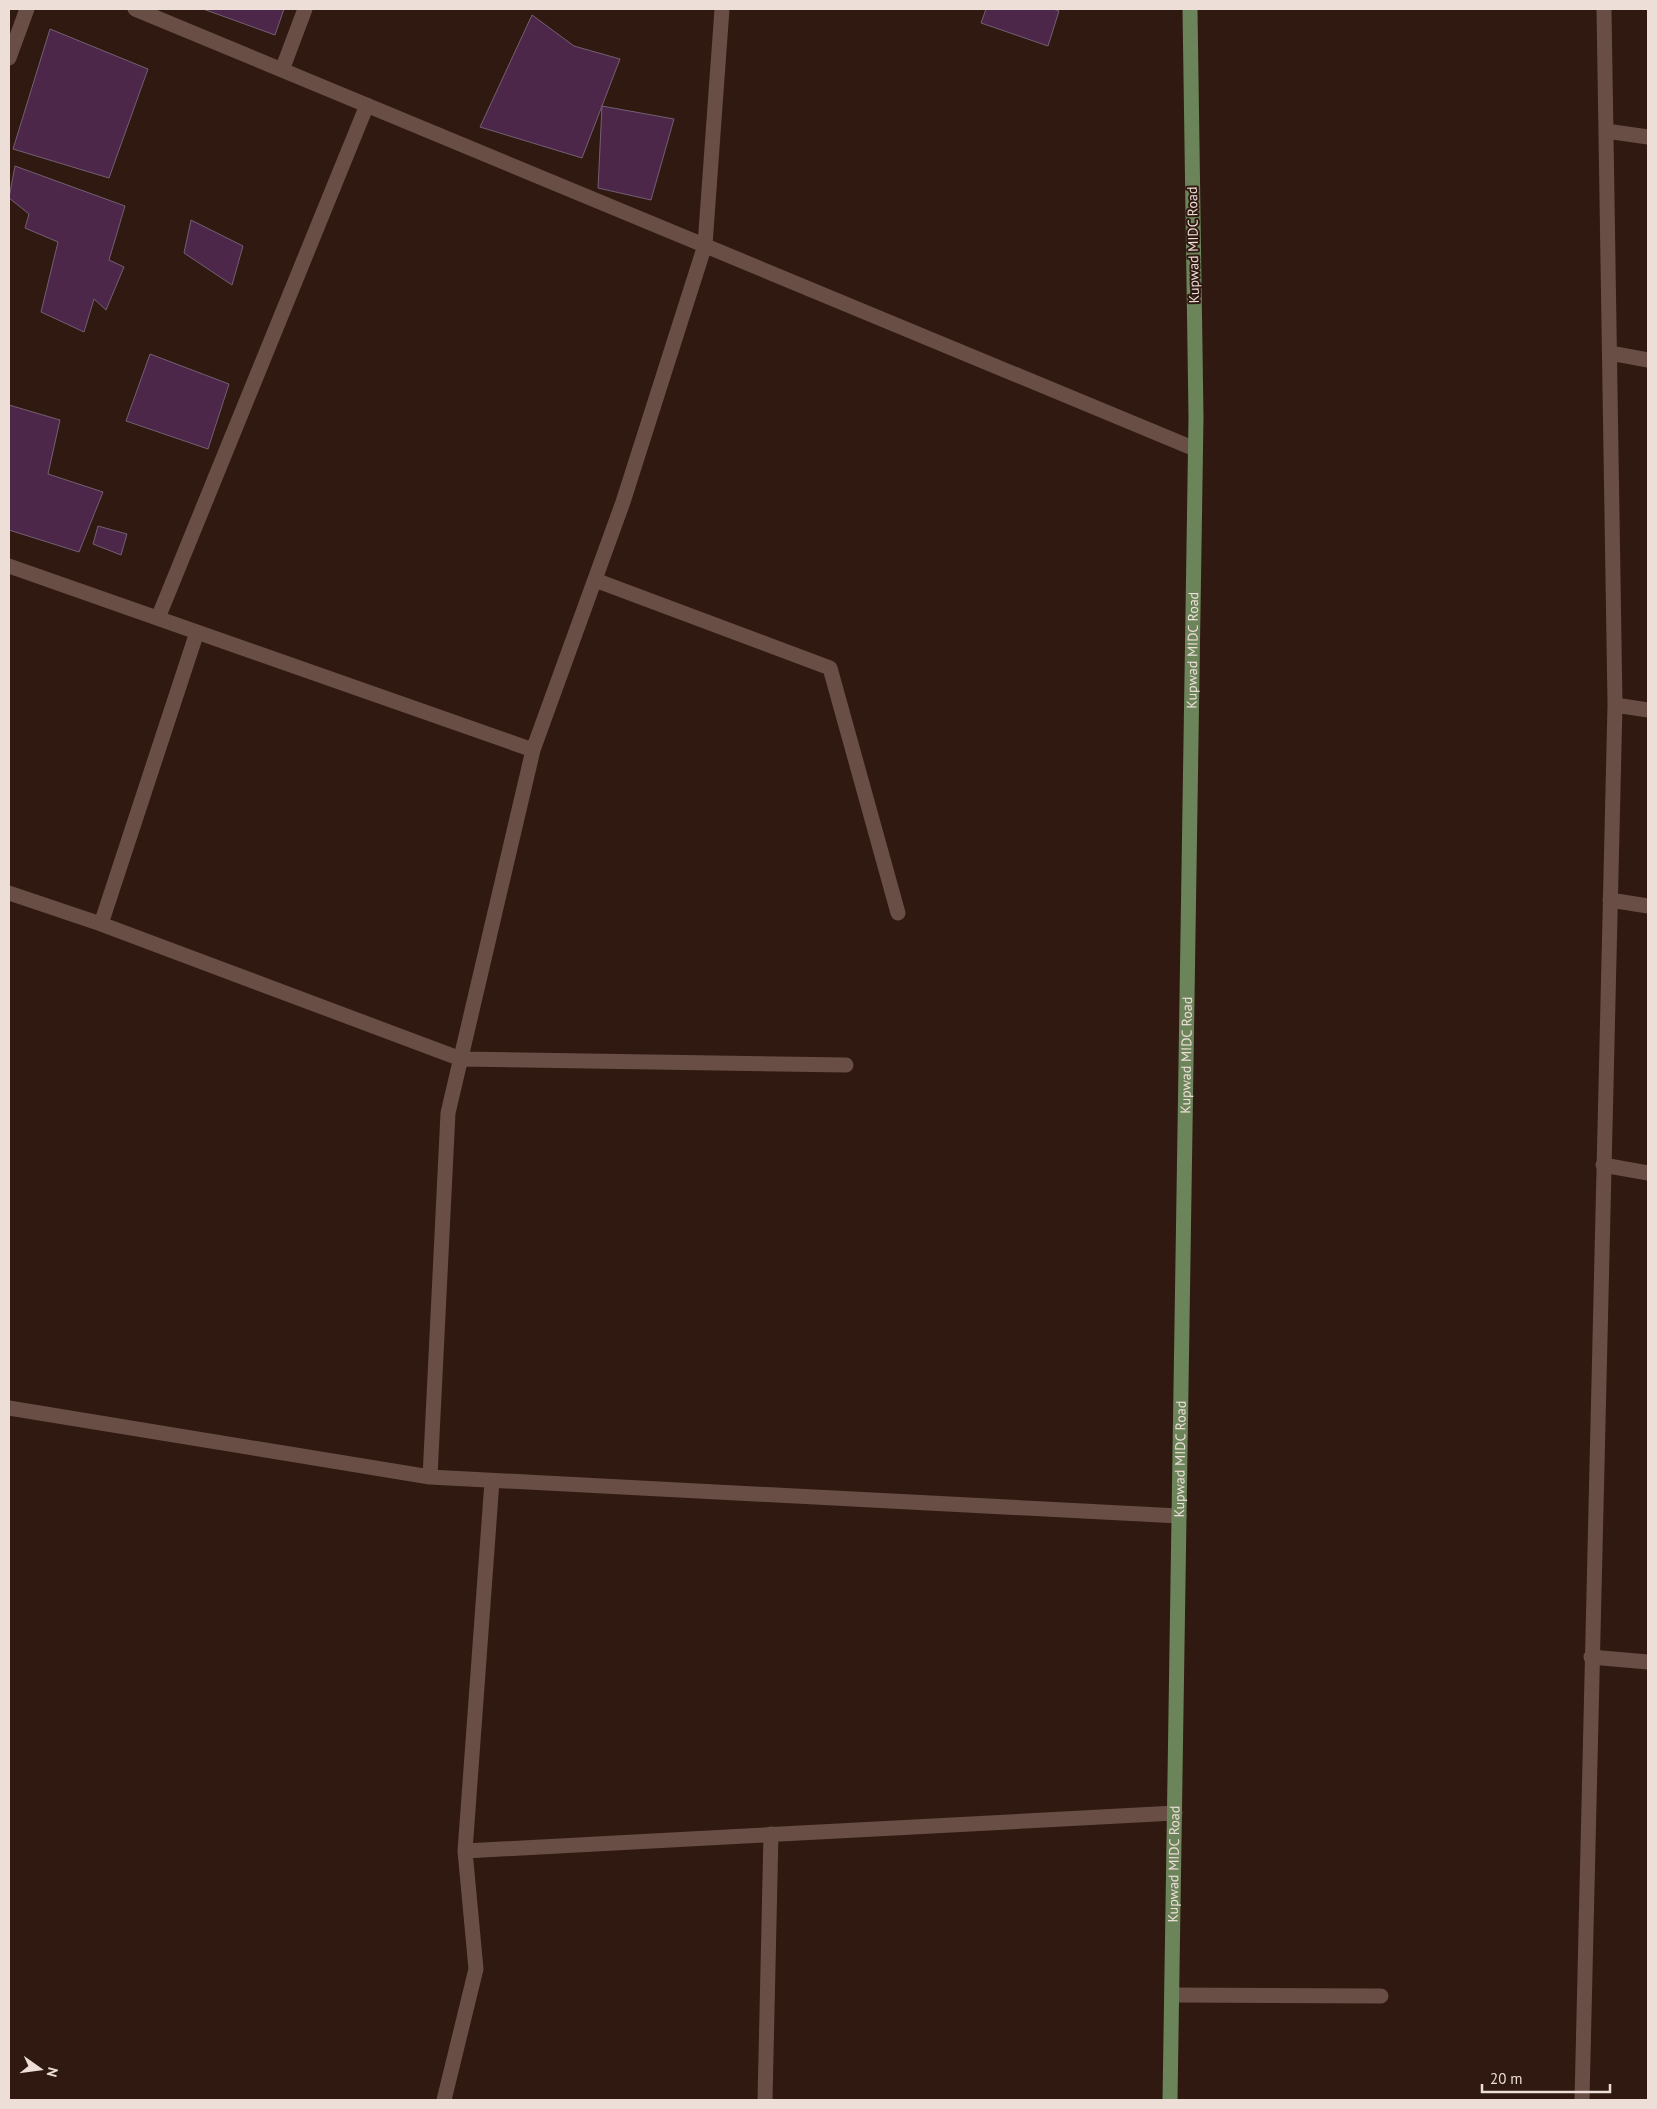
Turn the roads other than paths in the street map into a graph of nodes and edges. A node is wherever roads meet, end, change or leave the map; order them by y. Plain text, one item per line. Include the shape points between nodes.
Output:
1 (27, 9) edge
2 (135, 9) edge
3 (305, 9) edge
4 (722, 9) edge
5 (1190, 9) edge
6 (1604, 9) edge
7 (9, 58) edge
8 (282, 70) junction
9 (367, 106) junction
10 (1606, 131) junction
11 (1648, 137) edge
12 (704, 246) junction
13 (1610, 353) junction
14 (1648, 360) edge
15 (1195, 449) junction
16 (9, 566) edge
17 (595, 580) junction
18 (158, 618) junction
19 (197, 632) junction
20 (1615, 705) junction
21 (1648, 710) edge
22 (533, 750) junction
23 (9, 893) edge
24 (1610, 900) junction
25 (1648, 906) edge
26 (898, 913) dead end
27 (100, 924) junction
28 (461, 1059) junction
29 (846, 1065) dead end
30 (1603, 1164) junction
31 (1648, 1173) edge
32 (9, 1408) edge
33 (430, 1477) junction
34 (492, 1481) junction
35 (1179, 1516) junction
36 (1591, 1657) junction
37 (1648, 1662) edge
38 (1175, 1814) junction
39 (772, 1834) junction
40 (465, 1851) junction
41 (1172, 1995) junction
42 (1381, 1996) dead end
43 (444, 2100) edge
44 (765, 2100) edge
45 (1170, 2100) edge
46 (1582, 2100) edge

1 - 7 street
2 - 8 street
3 - 8 street
4 - 12 street
5 - 15 main road, Kupwad MIDC Road
6 - 10 street
8 - 9 street
9 - 12 street
9 - 18 street
10 - 11 street
10 - 13 street
12 - 15 street
12 - 17 street
13 - 14 street
13 - 20 street
15 - 35 main road, Kupwad MIDC Road
16 - 18 street
17 - 22 street
17 - 26 street via 830,668
18 - 19 street
19 - 22 street
19 - 27 street
20 - 21 street
20 - 24 street
22 - 28 street
23 - 27 street
24 - 25 street
24 - 30 street
27 - 28 street
28 - 29 street
28 - 33 street via 448,1113
30 - 31 street
30 - 36 street
32 - 33 street
33 - 34 street
34 - 35 street
34 - 40 street
35 - 38 main road, Kupwad MIDC Road
36 - 37 street
36 - 46 street
38 - 39 street
38 - 41 main road, Kupwad MIDC Road
39 - 40 street
39 - 44 street
40 - 43 street via 476,1969
41 - 42 street
41 - 45 main road, Kupwad MIDC Road

